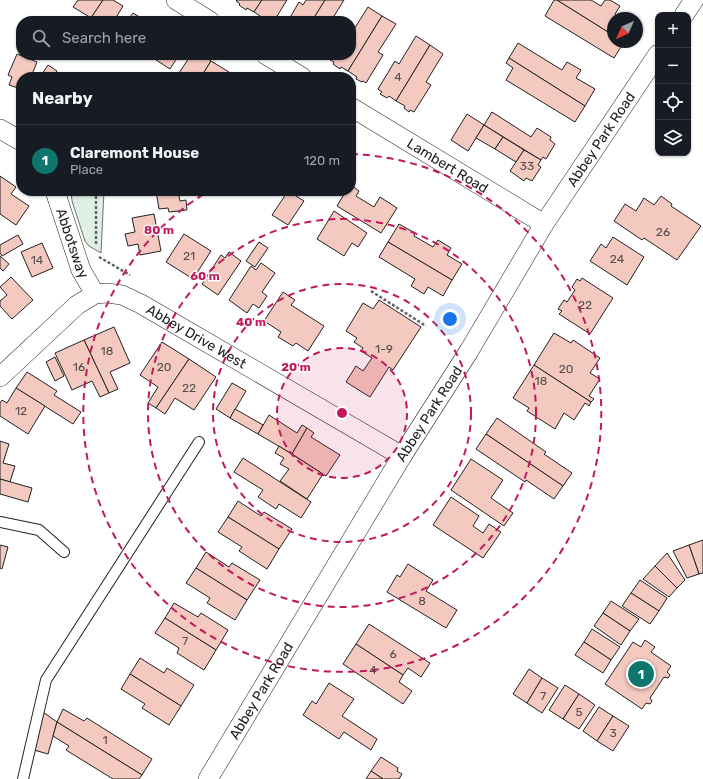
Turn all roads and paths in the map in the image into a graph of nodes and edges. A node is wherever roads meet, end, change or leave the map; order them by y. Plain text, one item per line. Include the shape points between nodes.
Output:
1 (176, 0) edge
2 (694, 0) edge
3 (686, 12) edge
4 (202, 16) edge
5 (655, 58) edge
6 (274, 60) edge
7 (294, 72) edge
8 (356, 110) edge
9 (0, 128) edge
10 (16, 138) edge
11 (57, 196) edge
12 (96, 196) edge
13 (544, 224) junction
14 (95, 248) dead end
15 (95, 255) dead end
16 (370, 291) dead end
17 (95, 294) junction
18 (132, 300) junction
19 (426, 326) dead end
20 (0, 377) edge
21 (199, 442) dead end
22 (402, 456) junction
23 (0, 522) edge
24 (64, 552) dead end
25 (24, 779) edge
26 (208, 779) edge

1 - 4 street
2 - 3 street
5 - 13 street, Abbey Park Road
6 - 7 street
8 - 13 street, Lambert Road
9 - 10 street
11 - 17 street, Abbotsway via 81,270
12 - 14 path
13 - 22 street, Abbey Park Road via 469,351
15 - 18 path via 139,280
16 - 19 path
17 - 18 street, Abbey Drive West via 122,295
17 - 20 street via 77,306
18 - 22 street, Abbey Drive West
21 - 25 lane via 46,680
22 - 26 street, Abbey Park Road
23 - 24 lane via 39,530

